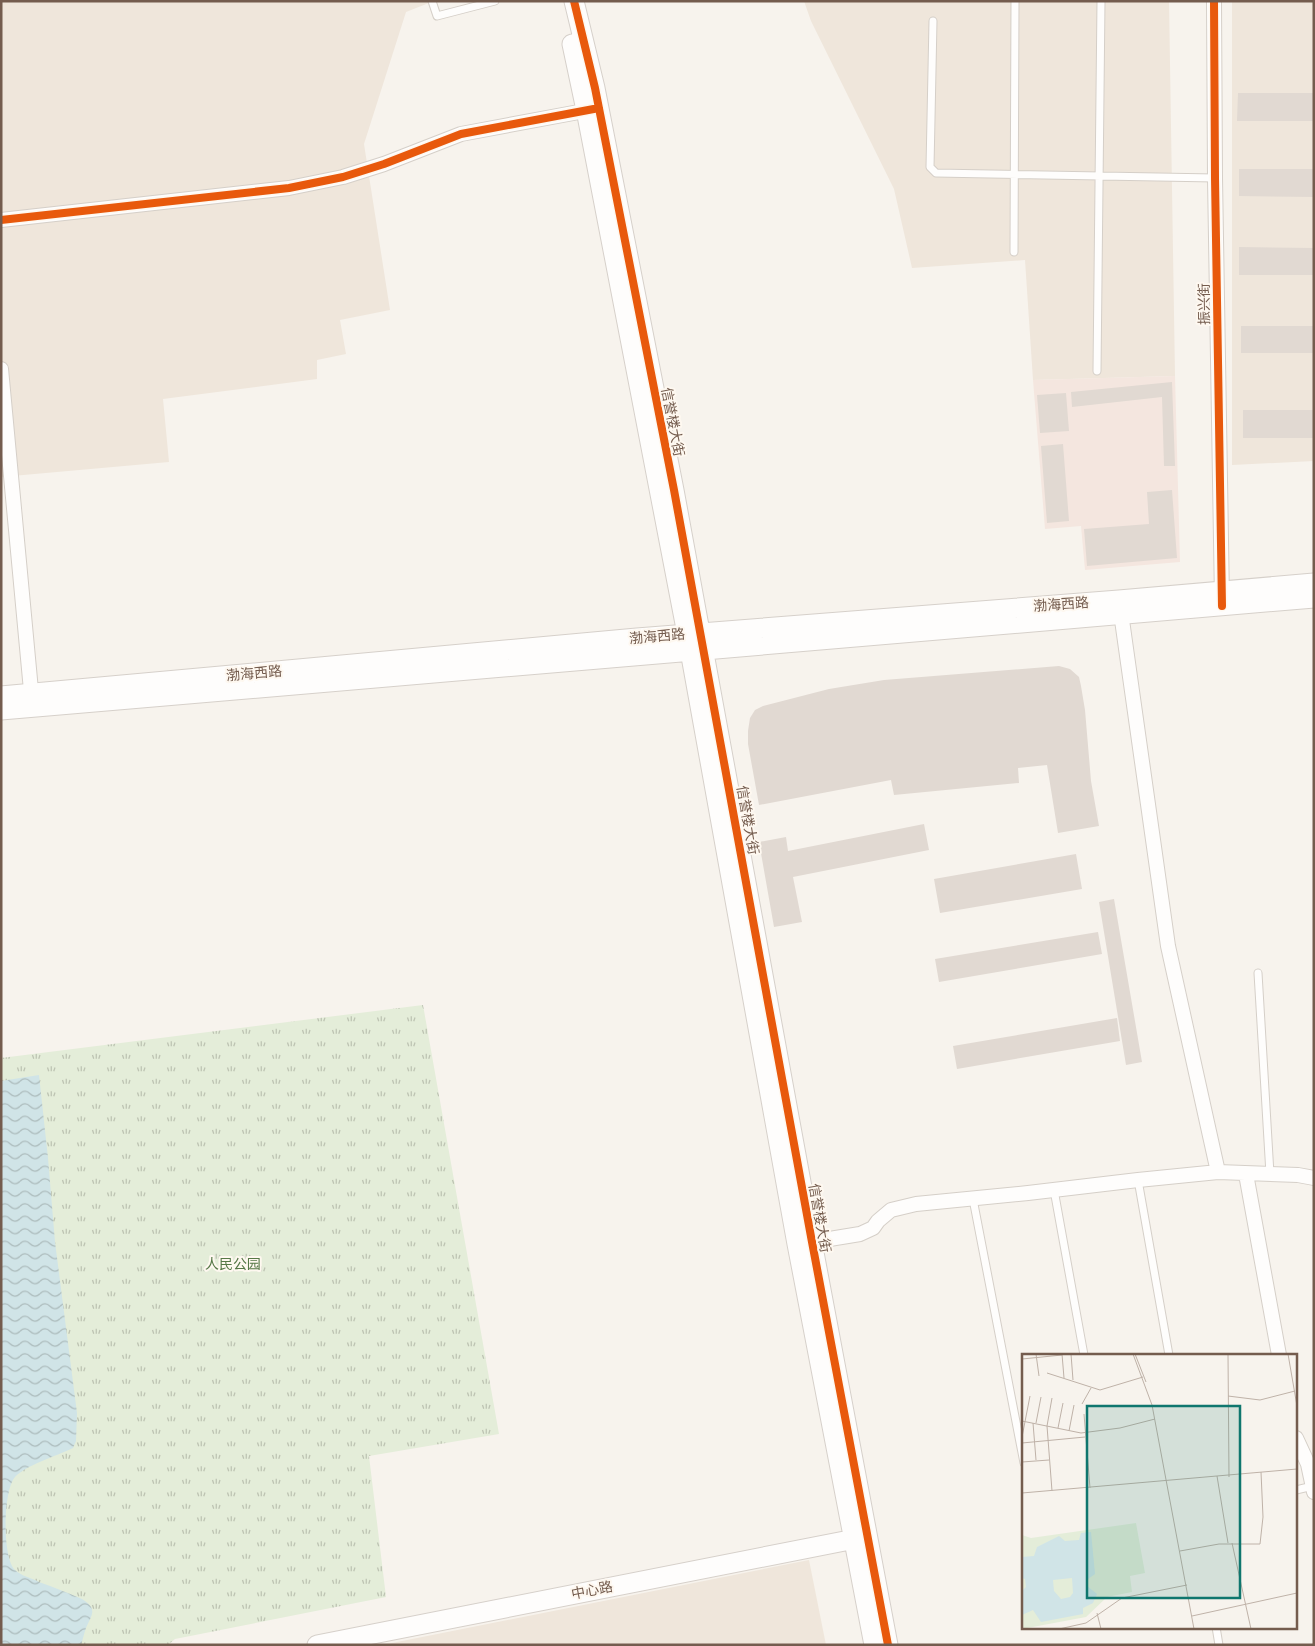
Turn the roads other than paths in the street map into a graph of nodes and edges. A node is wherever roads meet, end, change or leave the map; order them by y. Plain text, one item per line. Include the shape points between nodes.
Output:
1 (432, 1) edge
2 (495, 1) edge
3 (563, 1) edge
4 (574, 1) edge
5 (1015, 1) edge
6 (1101, 1) edge
7 (1214, 1) edge
8 (933, 21) dead end
9 (592, 109) junction
10 (1014, 175) junction
11 (1098, 177) junction
12 (1214, 178) junction
13 (1, 220) edge
14 (1014, 252) dead end
15 (1, 369) edge
16 (1097, 371) dead end
17 (1314, 583) edge
18 (1314, 598) edge
19 (1222, 599) junction
20 (1120, 607) junction
21 (695, 642) junction
22 (1, 696) edge
23 (32, 700) junction
24 (1, 710) edge
25 (1258, 973) dead end
26 (1218, 1172) junction
27 (1246, 1174) junction
28 (1270, 1174) junction
29 (1314, 1178) edge
30 (1138, 1180) junction
31 (1054, 1190) junction
32 (973, 1199) junction
33 (804, 1243) junction
34 (1084, 1354) edge
35 (1169, 1354) edge
36 (1279, 1354) edge
37 (1298, 1442) edge
38 (1022, 1453) edge
39 (1313, 1489) edge
40 (1298, 1490) edge
41 (860, 1538) junction
42 (1216, 1628) edge
43 (317, 1645) edge
44 (874, 1645) edge
45 (888, 1645) edge
46 (1219, 1645) edge

1 - 2 lane via 436,16
3 - 9 street, 信誉楼大街
4 - 9 street, 信誉楼大街 via 595,88
5 - 10 lane
6 - 11 lane
7 - 12 street, 振兴街
8 - 10 lane via 930,167 936,173
9 - 13 street via 461,134 343,177 289,188
9 - 21 street, 信誉楼大街
10 - 11 lane
10 - 14 lane
11 - 12 lane
11 - 16 lane
12 - 19 street, 振兴街
15 - 23 street
17 - 19 street, 渤海西路
18 - 19 street, 渤海西路
19 - 20 street, 渤海西路
20 - 21 street, 渤海西路
20 - 26 street via 1168,946
21 - 23 street, 渤海西路
21 - 33 street, 信誉楼大街
22 - 23 street, 渤海西路
23 - 24 street, 渤海西路
25 - 28 lane
26 - 27 street
26 - 30 street
27 - 28 street
27 - 36 street
28 - 29 street
30 - 31 street
30 - 35 lane
31 - 32 street
31 - 34 lane
32 - 33 street via 916,1204 891,1210 873,1228 860,1234
32 - 38 lane
33 - 41 street, 信誉楼大街
37 - 39 street via 1308,1464
39 - 40 lane
41 - 43 street, 中心路
41 - 44 street, 信誉楼大街
41 - 45 street, 信誉楼大街
42 - 46 lane

